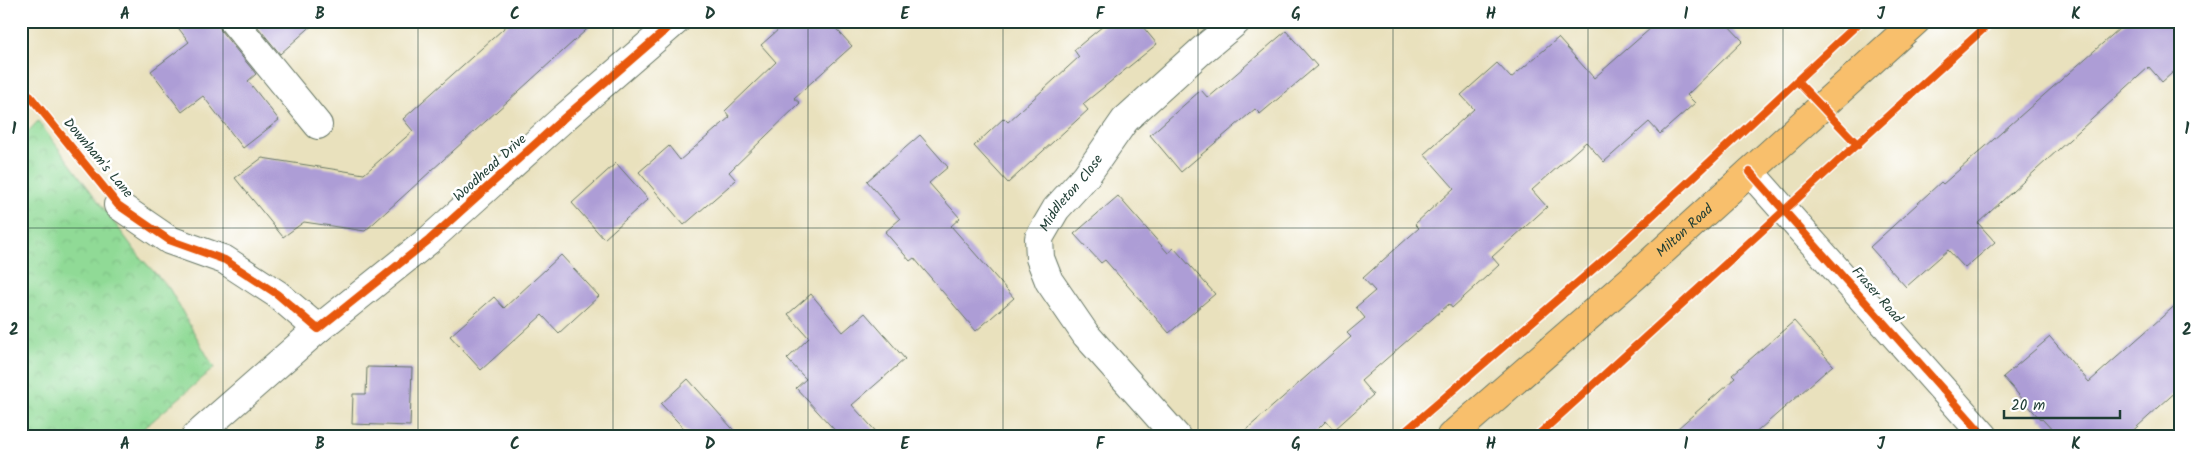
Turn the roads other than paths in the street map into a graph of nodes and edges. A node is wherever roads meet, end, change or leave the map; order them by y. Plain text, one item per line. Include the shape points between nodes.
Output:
1 (233, 21) edge
2 (676, 21) edge
3 (1237, 21) edge
4 (1916, 21) edge
5 (318, 125) dead end
6 (1750, 172) junction
7 (118, 205) dead end
8 (318, 329) junction
9 (209, 432) edge
10 (1176, 436) edge
11 (1451, 436) edge
12 (1984, 436) edge

1 - 5 street
2 - 8 street, Woodhead Drive via 429,240
3 - 10 street, Middleton Close via 1125,120 1086,176 1056,209 1039,238 1040,258 1049,281 1086,335
4 - 6 main road, Milton Road
6 - 11 main road, Milton Road
6 - 12 street, Fraser Road
7 - 8 street, Downham's Lane via 170,240 225,260 277,294
8 - 9 street, Woodhead Drive

